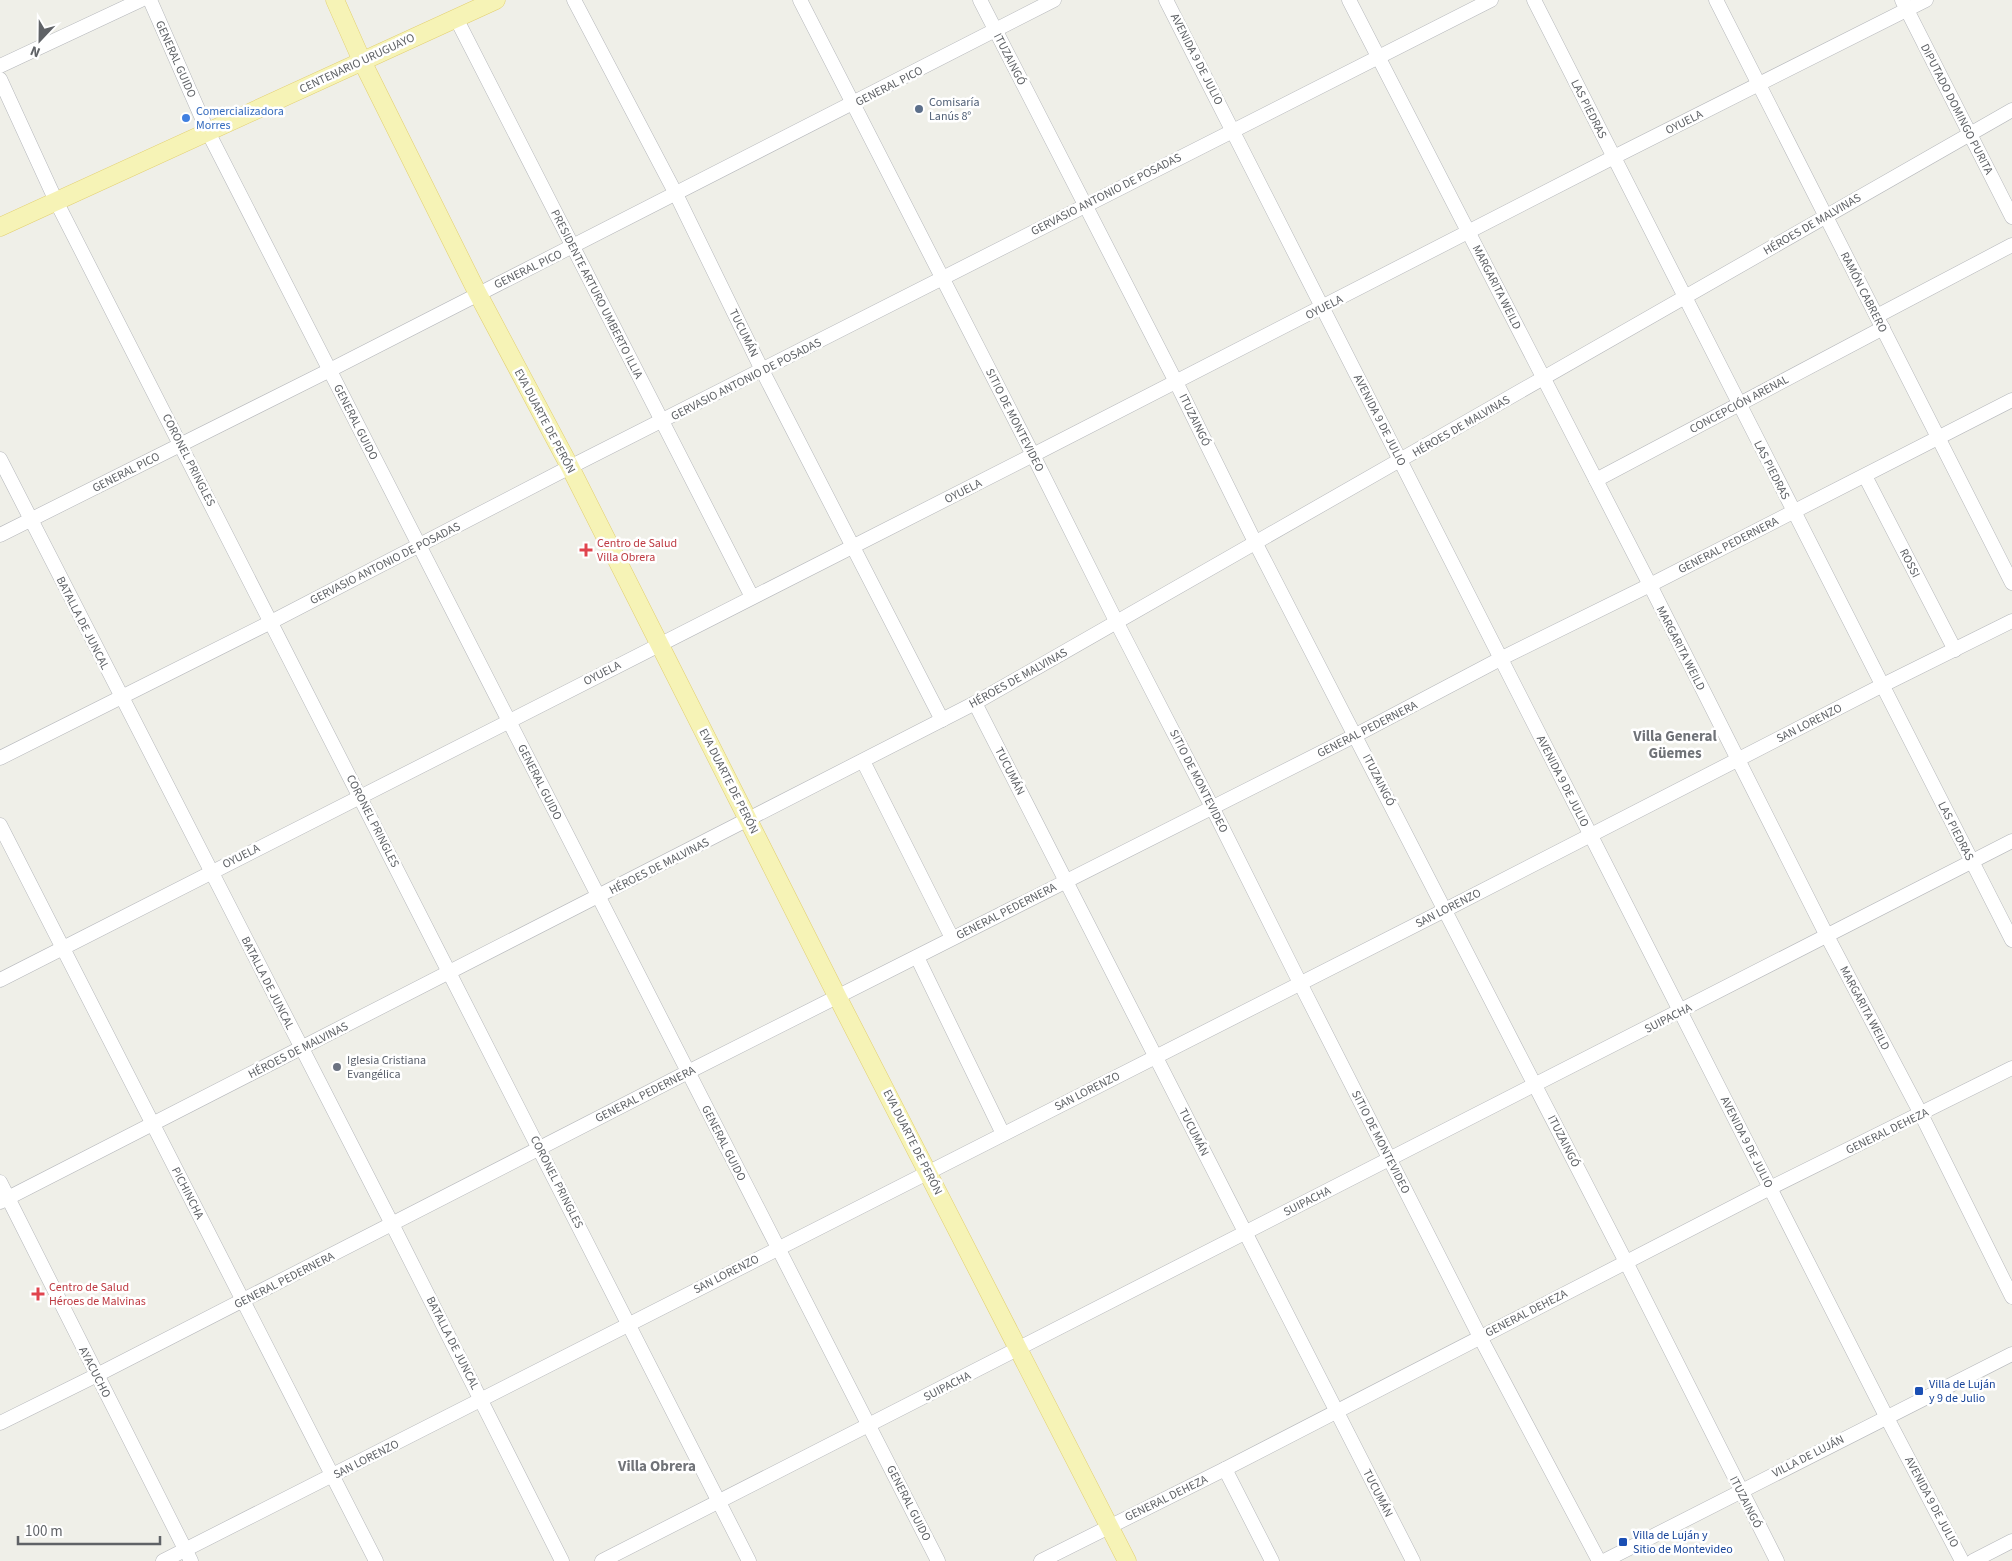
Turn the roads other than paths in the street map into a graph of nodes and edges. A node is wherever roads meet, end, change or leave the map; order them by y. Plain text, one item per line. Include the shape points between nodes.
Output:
1 (141, 0) edge
2 (150, 0) edge
3 (335, 0) edge
4 (496, 0) edge
5 (574, 0) edge
6 (800, 0) edge
7 (980, 0) edge
8 (1054, 0) edge
9 (1166, 0) edge
10 (1349, 0) edge
11 (1491, 0) edge
12 (1534, 0) edge
13 (1716, 0) edge
14 (1926, 0) edge
15 (1905, 5) edge
16 (456, 18) junction
17 (996, 30) junction
18 (1378, 57) junction
19 (362, 61) junction
20 (0, 66) edge
21 (0, 79) edge
22 (1759, 84) junction
23 (853, 104) junction
24 (2012, 110) edge
25 (1233, 130) junction
26 (208, 132) junction
27 (1969, 135) junction
28 (1614, 157) junction
29 (676, 194) junction
30 (56, 201) junction
31 (1085, 205) junction
32 (1826, 216) junction
33 (2012, 217) edge
34 (0, 227) edge
35 (1469, 233) junction
36 (2012, 245) edge
37 (572, 247) junction
38 (942, 279) junction
39 (478, 294) junction
40 (1685, 296) junction
41 (1323, 307) junction
42 (1880, 322) junction
43 (330, 370) junction
44 (762, 370) junction
45 (1544, 379) junction
46 (1176, 382) junction
47 (2012, 400) edge
48 (1739, 405) junction
49 (663, 420) junction
50 (1939, 438) junction
51 (180, 444) junction
52 (1034, 455) junction
53 (0, 459) edge
54 (1400, 460) junction
55 (570, 467) junction
56 (1865, 476) junction
57 (1596, 480) junction
58 (1793, 512) junction
59 (31, 520) junction
60 (0, 535) edge
61 (1255, 542) junction
62 (419, 546) junction
63 (853, 546) junction
64 (2012, 583) edge
65 (1650, 585) junction
66 (752, 597) junction
67 (2012, 621) edge
68 (271, 622) junction
69 (1116, 623) junction
70 (659, 644) junction
71 (1955, 650) junction
72 (1502, 658) junction
73 (1883, 685) junction
74 (120, 696) junction
75 (975, 703) junction
76 (509, 720) junction
77 (942, 720) junction
78 (1356, 735) junction
79 (0, 758) edge
80 (1737, 759) junction
81 (863, 761) junction
82 (360, 796) junction
83 (1212, 807) junction
84 (748, 820) junction
85 (0, 825) edge
86 (1590, 835) junction
87 (2012, 841) edge
88 (1971, 861) junction
89 (212, 871) junction
90 (1066, 880) junction
91 (598, 896) junction
92 (1444, 910) junction
93 (2011, 935) edge
94 (1827, 936) junction
95 (952, 938) junction
96 (63, 948) junction
97 (917, 957) junction
98 (450, 972) junction
99 (0, 980) edge
100 (1300, 983) junction
101 (838, 998) junction
102 (1682, 1011) junction
103 (302, 1049) junction
104 (1156, 1056) junction
105 (2012, 1068) edge
106 (688, 1072) junction
107 (1535, 1085) junction
108 (1921, 1114) junction
109 (153, 1124) junction
110 (1003, 1134) junction
111 (540, 1149) junction
112 (1390, 1159) junction
113 (928, 1172) junction
114 (0, 1182) edge
115 (1770, 1188) junction
116 (4, 1200) edge
117 (392, 1224) junction
118 (1244, 1232) junction
119 (778, 1248) junction
120 (1626, 1262) junction
121 (2012, 1296) edge
122 (244, 1300) junction
123 (630, 1324) junction
124 (1480, 1337) junction
125 (1019, 1349) junction
126 (2012, 1354) edge
127 (97, 1375) junction
128 (482, 1400) junction
129 (1336, 1411) junction
130 (1886, 1416) junction
131 (0, 1423) edge
132 (870, 1425) junction
133 (1226, 1469) junction
134 (333, 1476) junction
135 (1740, 1491) junction
136 (718, 1501) junction
137 (1109, 1526) junction
138 (2012, 1541) edge
139 (188, 1555) edge
140 (163, 1561) edge
141 (376, 1561) edge
142 (562, 1561) edge
143 (602, 1561) edge
144 (749, 1561) edge
145 (938, 1561) edge
146 (1041, 1561) edge
147 (1127, 1561) edge
148 (1272, 1561) edge
149 (1413, 1561) edge
150 (1599, 1561) edge
151 (1604, 1561) edge
152 (1776, 1561) edge
153 (1962, 1561) edge
154 (1972, 1561) edge

1 - 20 street
2 - 26 street, GENERAL GUIDO
3 - 19 main road, EVA DUARTE DE PERÓN
4 - 16 main road, CENTENARIO URUGUAYO
5 - 29 street, TUCUMÁN
6 - 23 street, SITIO DE MONTEVIDEO
7 - 17 street, ITUZAINGÓ
8 - 17 street, GENERAL PICO
9 - 25 street, AVENIDA 9 DE JULIO
10 - 18 street, MARGARITA WEILD
11 - 18 street, GERVASIO ANTONIO DE POSADAS
12 - 28 street, LAS PIEDRAS
13 - 22 street, RAMÓN CABRERO
14 - 15 street, OYUELA
15 - 22 street, OYUELA
15 - 27 street, DIPUTADO DOMINGO PURITA
16 - 19 main road, CENTENARIO URUGUAYO
16 - 37 street, PRESIDENTE ARTURO UMBERTO ILLIA
17 - 23 street, GENERAL PICO
17 - 31 street, ITUZAINGÓ
18 - 25 street, GERVASIO ANTONIO DE POSADAS
18 - 35 street, MARGARITA WEILD
19 - 26 main road, CENTENARIO URUGUAYO
19 - 39 main road, EVA DUARTE DE PERÓN
21 - 30 street, CORONEL PRINGLES
22 - 28 street, OYUELA
22 - 32 street, RAMÓN CABRERO
23 - 29 street, GENERAL PICO
23 - 38 street, SITIO DE MONTEVIDEO
24 - 27 street, HÉROES DE MALVINAS
25 - 31 street, GERVASIO ANTONIO DE POSADAS
25 - 41 street, AVENIDA 9 DE JULIO
26 - 30 main road, CENTENARIO URUGUAYO
26 - 43 street, GENERAL GUIDO
27 - 32 street, HÉROES DE MALVINAS
27 - 33 street, DIPUTADO DOMINGO PURITA
28 - 35 street, OYUELA
28 - 40 street, LAS PIEDRAS
29 - 37 street, GENERAL PICO
29 - 44 street, TUCUMÁN
30 - 34 main road, CENTENARIO URUGUAYO
30 - 51 street, CORONEL PRINGLES
31 - 38 street, GERVASIO ANTONIO DE POSADAS
31 - 46 street, ITUZAINGÓ
32 - 40 street, HÉROES DE MALVINAS
32 - 42 street, RAMÓN CABRERO
35 - 41 street, OYUELA
35 - 45 street, MARGARITA WEILD
36 - 42 street, CONCEPCIÓN ARENAL
37 - 39 street, GENERAL PICO
37 - 49 street, PRESIDENTE ARTURO UMBERTO ILLIA
38 - 44 street, GERVASIO ANTONIO DE POSADAS
38 - 52 street, SITIO DE MONTEVIDEO
39 - 43 street, GENERAL PICO
39 - 55 main road, EVA DUARTE DE PERÓN
40 - 45 street, HÉROES DE MALVINAS
40 - 48 street, LAS PIEDRAS
41 - 46 street, OYUELA
41 - 54 street, AVENIDA 9 DE JULIO
42 - 48 street, CONCEPCIÓN ARENAL
42 - 50 street, RAMÓN CABRERO
43 - 51 street, GENERAL PICO
43 - 62 street, GENERAL GUIDO
44 - 49 street, GERVASIO ANTONIO DE POSADAS
44 - 63 street, TUCUMÁN
45 - 54 street, HÉROES DE MALVINAS
45 - 57 street, MARGARITA WEILD
46 - 52 street, OYUELA
46 - 61 street, ITUZAINGÓ
47 - 50 street, GENERAL PEDERNERA
48 - 57 street, CONCEPCIÓN ARENAL
48 - 58 street, LAS PIEDRAS
49 - 55 street, GERVASIO ANTONIO DE POSADAS
49 - 66 street, PRESIDENTE ARTURO UMBERTO ILLIA
50 - 56 street, GENERAL PEDERNERA
50 - 64 street, RAMÓN CABRERO
51 - 59 street, GENERAL PICO
51 - 68 street, CORONEL PRINGLES
52 - 63 street, OYUELA
52 - 69 street, SITIO DE MONTEVIDEO
53 - 59 street, BATALLA DE JUNCAL
54 - 61 street, HÉROES DE MALVINAS
54 - 72 street, AVENIDA 9 DE JULIO
55 - 62 street, GERVASIO ANTONIO DE POSADAS
55 - 70 main road, EVA DUARTE DE PERÓN
56 - 58 street, GENERAL PEDERNERA
56 - 71 street, ROSSI
57 - 65 street, MARGARITA WEILD
58 - 65 street, GENERAL PEDERNERA
58 - 73 street, LAS PIEDRAS
59 - 60 street, GENERAL PICO
59 - 74 street, BATALLA DE JUNCAL
61 - 69 street, HÉROES DE MALVINAS
61 - 78 street, ITUZAINGÓ
62 - 68 street, GERVASIO ANTONIO DE POSADAS
62 - 76 street, GENERAL GUIDO
63 - 66 street, OYUELA
63 - 77 street, TUCUMÁN
65 - 72 street, GENERAL PEDERNERA
65 - 80 street, MARGARITA WEILD
66 - 70 street, OYUELA
67 - 71 street, SAN LORENZO
68 - 74 street, GERVASIO ANTONIO DE POSADAS
68 - 82 street, CORONEL PRINGLES
69 - 75 street, HÉROES DE MALVINAS
69 - 83 street, SITIO DE MONTEVIDEO
70 - 76 street, OYUELA
70 - 84 main road, EVA DUARTE DE PERÓN
71 - 73 street, SAN LORENZO
72 - 78 street, GENERAL PEDERNERA
72 - 86 street, AVENIDA 9 DE JULIO
73 - 80 street, SAN LORENZO
73 - 88 street, LAS PIEDRAS
74 - 79 street, GERVASIO ANTONIO DE POSADAS
74 - 89 street, BATALLA DE JUNCAL
75 - 77 street, HÉROES DE MALVINAS
75 - 90 street, TUCUMÁN
76 - 82 street, OYUELA
76 - 91 street, GENERAL GUIDO
77 - 81 street, HÉROES DE MALVINAS
78 - 83 street, GENERAL PEDERNERA
78 - 92 street, ITUZAINGÓ
80 - 86 street, SAN LORENZO
80 - 94 street, MARGARITA WEILD
81 - 84 street, HÉROES DE MALVINAS
81 - 95 street
82 - 89 street, OYUELA
82 - 98 street, CORONEL PRINGLES
83 - 90 street, GENERAL PEDERNERA
83 - 100 street, SITIO DE MONTEVIDEO
84 - 91 street, HÉROES DE MALVINAS
84 - 101 main road, EVA DUARTE DE PERÓN
85 - 96 street, PICHINCHA
86 - 92 street, SAN LORENZO
86 - 102 street, AVENIDA 9 DE JULIO
87 - 88 street, SUIPACHA
88 - 93 street, LAS PIEDRAS
88 - 94 street, SUIPACHA
89 - 96 street, OYUELA
89 - 103 street, BATALLA DE JUNCAL
90 - 95 street, GENERAL PEDERNERA
90 - 104 street, TUCUMÁN
91 - 98 street, HÉROES DE MALVINAS
91 - 106 street, GENERAL GUIDO
92 - 100 street, SAN LORENZO
92 - 107 street, ITUZAINGÓ
94 - 102 street, SUIPACHA
94 - 108 street, MARGARITA WEILD
95 - 97 street, GENERAL PEDERNERA
96 - 99 street, OYUELA
96 - 109 street, PICHINCHA
97 - 101 street, GENERAL PEDERNERA
97 - 110 street
98 - 103 street, HÉROES DE MALVINAS
98 - 111 street, CORONEL PRINGLES
100 - 104 street, SAN LORENZO
100 - 112 street, SITIO DE MONTEVIDEO
101 - 106 street, GENERAL PEDERNERA
101 - 113 main road, EVA DUARTE DE PERÓN
102 - 107 street, SUIPACHA
102 - 115 street, AVENIDA 9 DE JULIO
103 - 109 street, HÉROES DE MALVINAS
103 - 117 street, BATALLA DE JUNCAL
104 - 110 street, SAN LORENZO
104 - 118 street, TUCUMÁN
105 - 108 street, GENERAL DEHEZA
106 - 111 street, GENERAL PEDERNERA
106 - 119 street, GENERAL GUIDO
107 - 112 street, SUIPACHA
107 - 120 street, ITUZAINGÓ
108 - 115 street, GENERAL DEHEZA
108 - 121 street, MARGARITA WEILD
109 - 116 street, HÉROES DE MALVINAS
109 - 122 street, PICHINCHA
110 - 113 street, SAN LORENZO
111 - 117 street, GENERAL PEDERNERA
111 - 123 street, CORONEL PRINGLES
112 - 118 street, SUIPACHA
112 - 124 street, SITIO DE MONTEVIDEO
113 - 119 street, SAN LORENZO
113 - 125 main road, EVA DUARTE DE PERÓN
114 - 116 street, AYACUCHO
115 - 120 street, GENERAL DEHEZA
115 - 130 street, AVENIDA 9 DE JULIO
116 - 127 street, AYACUCHO
117 - 122 street, GENERAL PEDERNERA
117 - 128 street, BATALLA DE JUNCAL
118 - 125 street, SUIPACHA
118 - 129 street, TUCUMÁN
119 - 123 street, SAN LORENZO
119 - 132 street, GENERAL GUIDO
120 - 124 street, GENERAL DEHEZA
120 - 135 street, ITUZAINGÓ
122 - 127 street, GENERAL PEDERNERA
122 - 134 street, PICHINCHA
123 - 128 street, SAN LORENZO
123 - 136 street, CORONEL PRINGLES
124 - 129 street, GENERAL DEHEZA
124 - 150 street, SITIO DE MONTEVIDEO
125 - 132 street, SUIPACHA
125 - 137 main road, EVA DUARTE DE PERÓN
126 - 130 street, VILLA DE LUJÁN
127 - 131 street, GENERAL PEDERNERA
127 - 139 street, AYACUCHO
128 - 134 street, SAN LORENZO
128 - 142 street, BATALLA DE JUNCAL
129 - 133 street, GENERAL DEHEZA
129 - 149 street, TUCUMÁN
130 - 135 street, VILLA DE LUJÁN
130 - 153 street, AVENIDA 9 DE JULIO
132 - 136 street, SUIPACHA
132 - 145 street, GENERAL GUIDO
133 - 137 street, GENERAL DEHEZA
133 - 148 street
134 - 139 street, SAN LORENZO
134 - 141 street, PICHINCHA
135 - 151 street, VILLA DE LUJÁN
135 - 152 street, ITUZAINGÓ
136 - 143 street, SUIPACHA
136 - 144 street, CORONEL PRINGLES
137 - 146 street, GENERAL DEHEZA
137 - 147 main road, EVA DUARTE DE PERÓN
138 - 154 street
139 - 140 street, SAN LORENZO

